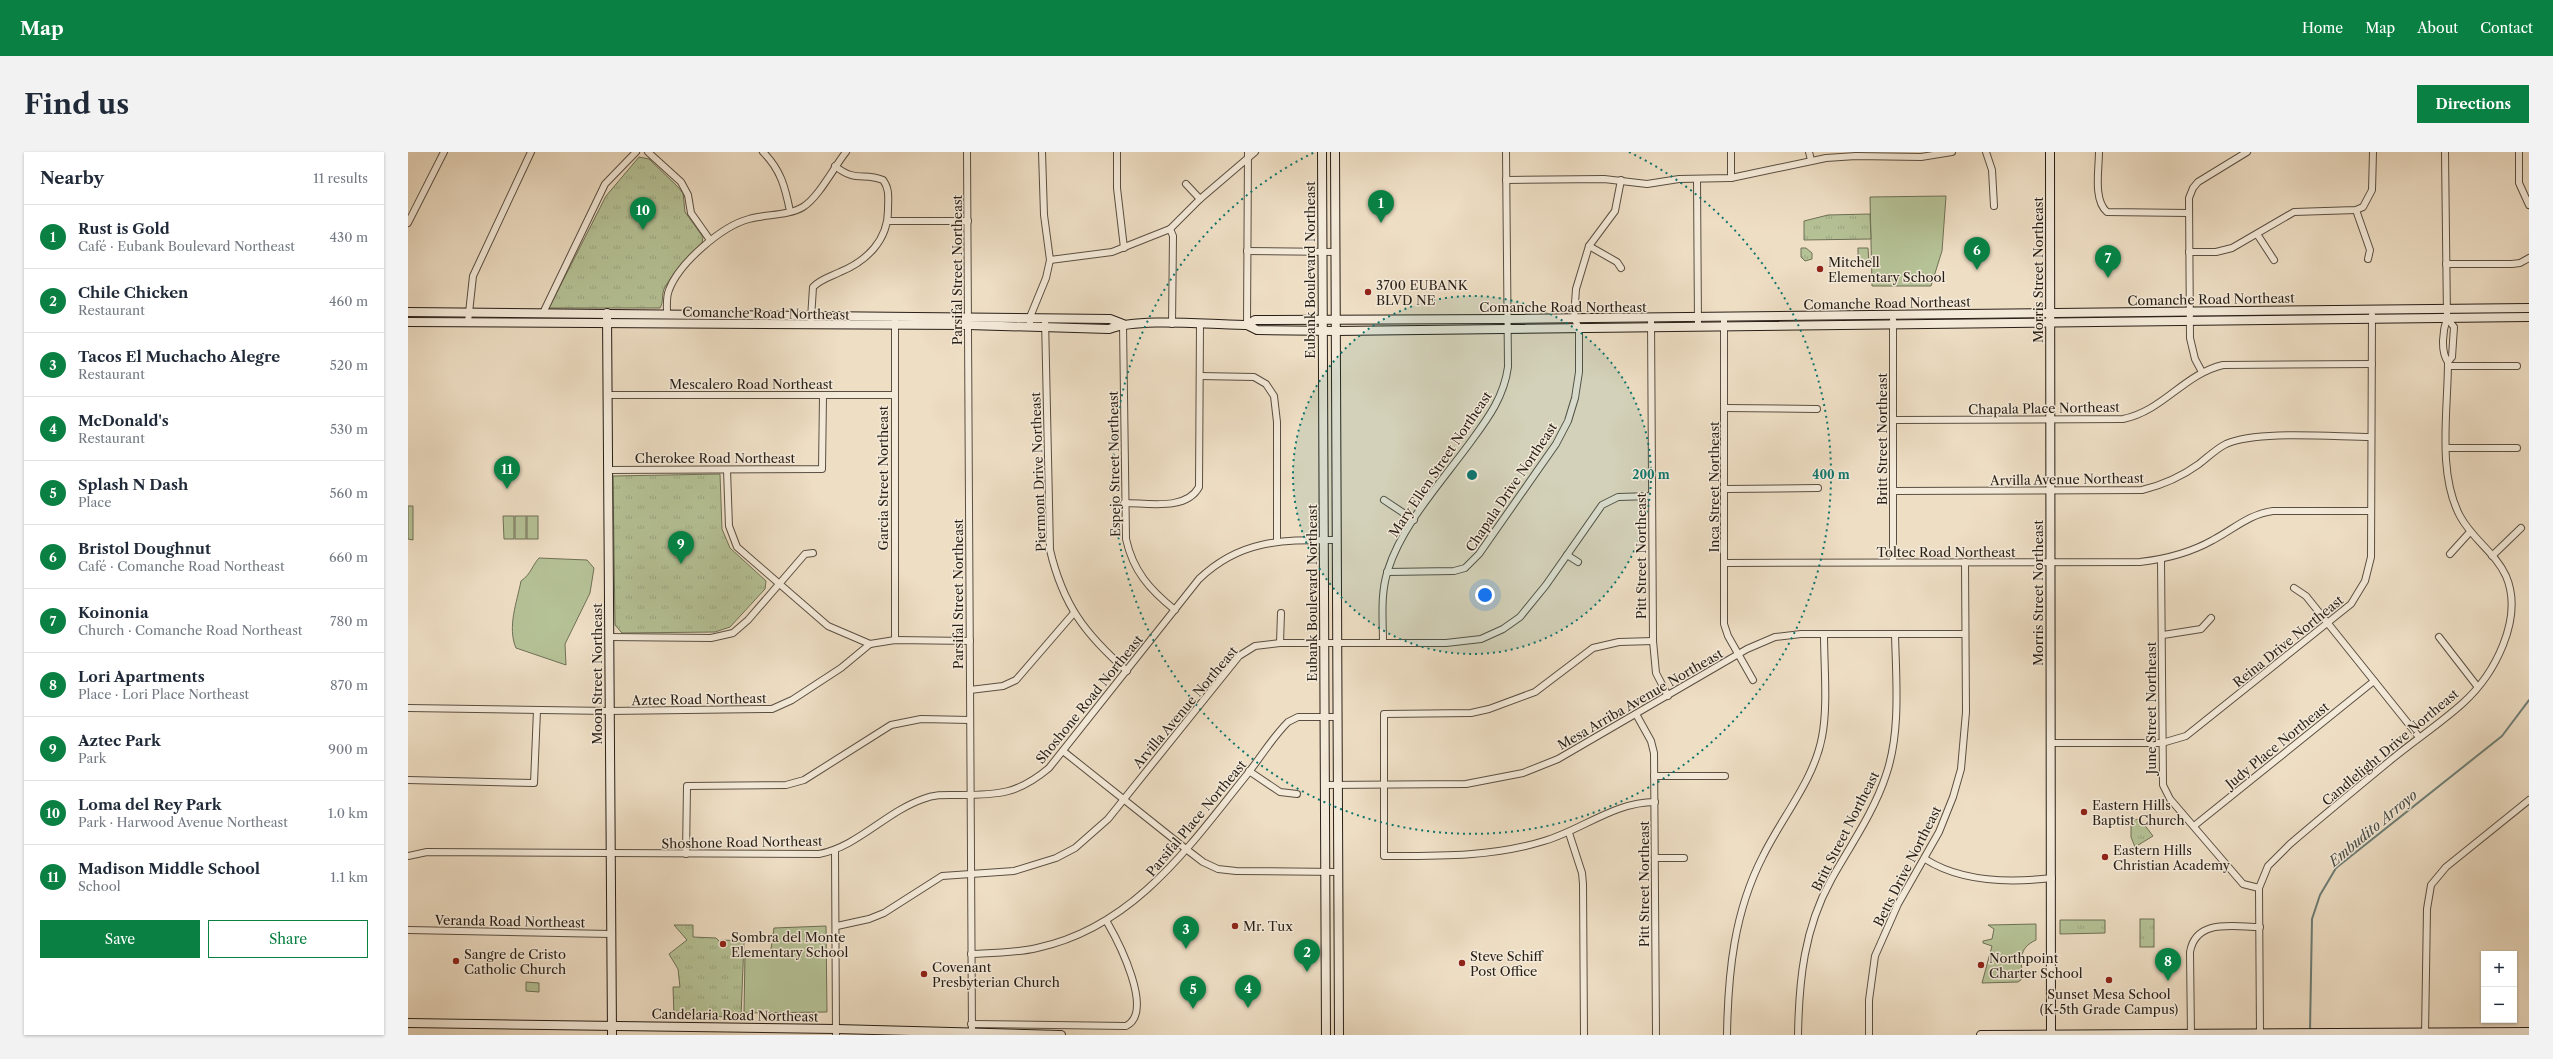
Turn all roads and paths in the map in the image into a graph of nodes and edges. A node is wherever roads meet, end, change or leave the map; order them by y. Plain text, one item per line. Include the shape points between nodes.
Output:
1 (444, 152) edge
2 (531, 152) edge
3 (648, 152) edge
4 (763, 152) edge
5 (846, 152) edge
6 (967, 152) edge
7 (1042, 152) edge
8 (1117, 152) edge
9 (1255, 152) edge
10 (1322, 152) edge
11 (1335, 152) edge
12 (1506, 152) edge
13 (1731, 152) edge
14 (1809, 152) edge
15 (1952, 152) edge
16 (1986, 152) edge
17 (2050, 152) edge
18 (2099, 152) edge
19 (2246, 152) edge
20 (2373, 152) edge
21 (2445, 152) edge
22 (2519, 152) edge
23 (631, 153) edge
24 (1248, 155) edge
25 (1811, 160) junction
26 (835, 166) junction
27 (1731, 178) junction
28 (1697, 179) junction
29 (1506, 180) junction
30 (1621, 180) junction
31 (1186, 184) dead end
32 (1200, 199) junction
33 (2529, 205) edge
34 (1994, 206) dead end
35 (2356, 210) junction
36 (790, 211) junction
37 (2188, 213) junction
38 (888, 221) junction
39 (968, 221) junction
40 (408, 223) edge
41 (1170, 228) junction
42 (2257, 234) junction
43 (710, 240) junction
44 (1589, 246) junction
45 (1124, 248) junction
46 (1247, 251) junction
47 (1336, 252) junction
48 (2189, 252) junction
49 (1322, 253) junction
50 (2529, 258) edge
51 (2368, 259) dead end
52 (1050, 260) junction
53 (2274, 260) dead end
54 (2446, 264) junction
55 (1621, 268) dead end
56 (2529, 308) edge
57 (2372, 309) junction
58 (2447, 309) junction
59 (2189, 311) junction
60 (408, 312) edge
61 (470, 312) junction
62 (2050, 312) junction
63 (542, 313) junction
64 (607, 314) junction
65 (667, 314) junction
66 (1893, 315) junction
67 (811, 316) junction
68 (895, 316) junction
69 (968, 317) junction
70 (1698, 317) junction
71 (1724, 317) junction
72 (2529, 317) edge
73 (1030, 318) junction
74 (1045, 318) junction
75 (1574, 318) junction
76 (1651, 318) junction
77 (2447, 318) junction
78 (1508, 319) junction
79 (1322, 320) junction
80 (1336, 320) junction
81 (2189, 320) junction
82 (2372, 320) junction
83 (408, 322) edge
84 (468, 322) junction
85 (2050, 322) junction
86 (608, 323) junction
87 (667, 323) junction
88 (1123, 324) junction
89 (1172, 324) junction
90 (1200, 324) junction
91 (1892, 324) junction
92 (811, 325) junction
93 (968, 325) junction
94 (1247, 325) junction
95 (895, 326) junction
96 (1698, 326) junction
97 (1724, 326) junction
98 (1030, 327) junction
99 (1651, 327) junction
100 (1046, 328) junction
101 (1508, 328) junction
102 (1579, 328) junction
103 (1322, 330) junction
104 (1336, 331) junction
105 (2372, 364) junction
106 (2448, 364) junction
107 (2517, 366) dead end
108 (2202, 372) junction
109 (1200, 376) junction
110 (608, 395) junction
111 (894, 395) junction
112 (823, 396) junction
113 (1724, 408) junction
114 (1817, 409) dead end
115 (1893, 420) junction
116 (2050, 420) junction
117 (2371, 437) junction
118 (2446, 448) junction
119 (2517, 448) dead end
120 (608, 470) junction
121 (727, 470) junction
122 (1818, 488) dead end
123 (1726, 489) junction
124 (2050, 491) junction
125 (1894, 492) junction
126 (1652, 496) junction
127 (1384, 500) dead end
128 (1124, 503) junction
129 (2371, 511) junction
130 (1414, 520) junction
131 (2521, 528) dead end
132 (2469, 533) junction
133 (1277, 540) junction
134 (1324, 540) junction
135 (1337, 540) junction
136 (813, 553) dead end
137 (2450, 554) dead end
138 (1567, 555) junction
139 (2492, 556) junction
140 (2162, 559) junction
141 (1578, 562) dead end
142 (1893, 562) junction
143 (1965, 562) junction
144 (1725, 563) junction
145 (2050, 563) junction
146 (1387, 572) junction
147 (778, 584) junction
148 (2294, 588) dead end
149 (1175, 610) junction
150 (1281, 613) dead end
151 (1073, 614) junction
152 (2211, 618) dead end
153 (2328, 624) junction
154 (1824, 634) junction
155 (1895, 634) junction
156 (1965, 634) junction
157 (2163, 634) junction
158 (609, 637) junction
159 (2439, 637) dead end
160 (895, 640) junction
161 (970, 641) junction
162 (1653, 641) junction
163 (1280, 643) junction
164 (1383, 643) junction
165 (870, 644) junction
166 (1324, 644) junction
167 (1337, 644) junction
168 (1738, 655) junction
169 (1128, 671) junction
170 (1753, 680) dead end
171 (2374, 681) junction
172 (2477, 686) junction
173 (970, 690) junction
174 (1668, 696) junction
175 (408, 708) edge
176 (538, 710) junction
177 (609, 711) junction
178 (1636, 714) junction
179 (1324, 717) junction
180 (1338, 717) junction
181 (970, 720) junction
182 (2419, 737) junction
183 (2050, 743) junction
184 (2162, 743) junction
185 (1063, 751) junction
186 (1249, 771) junction
187 (1654, 776) junction
188 (1725, 776) dead end
189 (408, 780) edge
190 (1324, 785) junction
191 (1338, 785) junction
192 (1384, 785) junction
193 (1296, 794) dead end
194 (970, 795) junction
195 (1123, 800) junction
196 (2529, 800) edge
197 (1655, 802) junction
198 (2194, 826) junction
199 (1569, 833) junction
200 (1186, 849) junction
201 (834, 851) junction
202 (610, 854) junction
203 (686, 854) junction
204 (408, 856) edge
205 (1656, 858) junction
206 (1684, 858) dead end
207 (1926, 858) junction
208 (1325, 872) junction
209 (1338, 872) junction
210 (970, 874) junction
211 (2052, 878) junction
212 (2259, 888) junction
213 (1106, 922) junction
214 (837, 926) junction
215 (2260, 928) junction
216 (408, 930) edge
217 (611, 934) junction
218 (971, 954) junction
219 (408, 1023) edge
220 (971, 1024) junction
221 (612, 1025) junction
222 (836, 1032) edge
223 (2529, 1032) edge
224 (931, 1033) edge
225 (972, 1034) edge
226 (2191, 1034) edge
227 (2260, 1034) edge
228 (2426, 1034) edge
229 (612, 1035) edge
230 (1028, 1035) edge
231 (1061, 1035) edge
232 (1326, 1035) edge
233 (1339, 1035) edge
234 (1584, 1035) edge
235 (1656, 1035) edge
236 (1727, 1035) edge
237 (1798, 1035) edge
238 (1869, 1035) edge
239 (1981, 1035) edge
240 (2051, 1035) edge

1 - 40 street
2 - 61 street via 473,276
3 - 43 street via 681,182 688,196 691,213
4 - 36 street via 779,170
5 - 26 street
6 - 39 street, Parsifal Street Northeast
7 - 52 street via 1043,201
8 - 45 street via 1117,188
9 - 24 street
10 - 49 street, Eubank Boulevard Northeast
11 - 47 street, Eubank Boulevard Northeast
12 - 29 street, Mary Ellen Street Northeast
13 - 27 street
14 - 25 street
15 - 25 street via 1921,157 1856,156
16 - 34 street via 1992,170
17 - 62 street, Morris Street Northeast
18 - 37 street via 2099,198 2102,207 2112,213
19 - 37 street via 2192,188
20 - 35 street via 2370,196 2363,207
21 - 54 street, Candlelight Drive Northeast
22 - 33 street via 2519,183
23 - 63 street via 606,184
24 - 32 street
24 - 46 street
25 - 27 street
26 - 36 street via 809,202
26 - 38 street via 846,175 876,177 883,180 888,192
27 - 28 street
28 - 30 street via 1647,184
28 - 70 street
29 - 30 street
29 - 78 street, Mary Ellen Street Northeast
30 - 44 street via 1615,211
31 - 32 street
32 - 41 street
35 - 42 street via 2294,212
35 - 51 street via 2370,250
36 - 43 street via 735,224
37 - 48 street
38 - 39 street
38 - 67 street via 881,241 868,255 854,265 819,281 813,287
39 - 69 street, Parsifal Street Northeast
41 - 45 street
41 - 89 street via 1173,236
42 - 48 street via 2232,248 2216,252
42 - 53 street
43 - 65 street via 672,284 667,298
44 - 55 street via 1617,262
44 - 75 street via 1576,289
45 - 52 street
46 - 49 street
46 - 94 street
47 - 49 street
47 - 80 street, Eubank Boulevard Northeast
48 - 59 street
49 - 79 street, Eubank Boulevard Northeast
50 - 54 street via 2512,264
52 - 73 street via 1046,278
54 - 58 street, Candlelight Drive Northeast
56 - 58 street, Comanche Road Northeast
57 - 58 street, Comanche Road Northeast
57 - 59 street, Comanche Road Northeast
57 - 82 street, Reina Drive Northeast
58 - 77 street, Candlelight Drive Northeast
59 - 62 street, Comanche Road Northeast
59 - 81 street
60 - 61 street, Comanche Road Northeast
61 - 63 street, Comanche Road Northeast
61 - 84 street
62 - 66 street, Comanche Road Northeast
62 - 85 street, Morris Street Northeast
63 - 64 street, Comanche Road Northeast
64 - 65 street, Comanche Road Northeast
64 - 86 street, Moon Street Northeast
65 - 67 street, Comanche Road Northeast
65 - 87 street
66 - 71 street, Comanche Road Northeast
66 - 91 street, Britt Street Northeast
67 - 68 street, Comanche Road Northeast
67 - 92 street
68 - 69 street, Comanche Road Northeast
68 - 95 street, Garcia Street Northeast
69 - 73 street, Comanche Road Northeast
69 - 93 street, Parsifal Street Northeast
70 - 71 street, Comanche Road Northeast
70 - 76 street, Comanche Road Northeast
70 - 96 street
71 - 97 street, Inca Street Northeast
72 - 77 street, Comanche Road Northeast
73 - 74 street, Comanche Road Northeast
73 - 98 street
74 - 88 street, Comanche Road Northeast via 1110,319
74 - 100 street, Piermont Drive Northeast
75 - 76 street, Comanche Road Northeast
75 - 78 street, Comanche Road Northeast
75 - 102 street, Chapala Drive Northeast
76 - 99 street, Pitt Street Northeast
77 - 82 street, Comanche Road Northeast
77 - 106 street, Candlelight Drive Northeast via 2444,327 2444,356
77 - 106 street, Candlelight Drive Northeast via 2454,327 2452,357
78 - 80 street, Comanche Road Northeast
78 - 101 street, Mary Ellen Street Northeast
79 - 80 street, Comanche Road Northeast
79 - 94 street, Comanche Road Northeast via 1255,320
79 - 103 street, Eubank Boulevard Northeast
80 - 104 street, Eubank Boulevard Northeast
81 - 82 street, Comanche Road Northeast
81 - 85 street, Comanche Road Northeast
81 - 108 street via 2192,349
82 - 105 street, Reina Drive Northeast
83 - 84 street, Comanche Road Northeast
84 - 86 street, Comanche Road Northeast
85 - 91 street, Comanche Road Northeast
85 - 116 street, Morris Street Northeast
86 - 87 street, Comanche Road Northeast
86 - 110 street, Moon Street Northeast
87 - 92 street, Comanche Road Northeast
88 - 89 street, Comanche Road Northeast
88 - 100 street, Comanche Road Northeast via 1109,329
88 - 128 street, Espejo Street Northeast
89 - 90 street, Comanche Road Northeast
90 - 94 street, Comanche Road Northeast
90 - 109 street
91 - 97 street, Comanche Road Northeast
91 - 115 street, Britt Street Northeast
92 - 95 street, Comanche Road Northeast
93 - 95 street, Comanche Road Northeast
93 - 98 street, Comanche Road Northeast
93 - 161 street, Parsifal Street Northeast
94 - 103 street, Comanche Road Northeast via 1256,330
95 - 111 street, Garcia Street Northeast
96 - 97 street, Comanche Road Northeast
96 - 99 street, Comanche Road Northeast
97 - 113 street, Inca Street Northeast
98 - 100 street, Comanche Road Northeast
99 - 102 street, Comanche Road Northeast
99 - 126 street, Pitt Street Northeast
100 - 151 street, Piermont Drive Northeast via 1050,550 1056,575
101 - 102 street, Comanche Road Northeast
101 - 104 street, Comanche Road Northeast
101 - 130 street, Mary Ellen Street Northeast via 1507,372 1497,404
102 - 146 street, Chapala Drive Northeast via 1579,372 1568,421 1556,444 1479,554 1465,568 1454,571
103 - 104 street, Comanche Road Northeast
103 - 134 street, Eubank Boulevard Northeast
104 - 135 street, Eubank Boulevard Northeast
105 - 108 street, Chapala Place Northeast via 2234,364
105 - 117 street, Reina Drive Northeast
106 - 107 street
106 - 118 street, Candlelight Drive Northeast
108 - 116 street, Chapala Place Northeast via 2154,407 2133,417 2112,420
109 - 128 street via 1200,480 1196,492 1186,501 1180,502
109 - 133 street via 1254,377 1266,384 1274,396 1277,422
110 - 112 street, Mescalero Road Northeast
110 - 120 street, Moon Street Northeast
111 - 112 street, Mescalero Road Northeast
111 - 160 street, Garcia Street Northeast
112 - 121 street, Cherokee Road Northeast via 822,469
113 - 114 street
113 - 123 street, Inca Street Northeast
115 - 116 street, Chapala Place Northeast
115 - 125 street, Britt Street Northeast
116 - 124 street, Morris Street Northeast
117 - 124 street, Arvilla Avenue Northeast via 2249,438 2224,445 2167,484 2129,491
117 - 129 street, Reina Drive Northeast
118 - 119 street
118 - 132 street, Candlelight Drive Northeast via 2447,478 2451,497
120 - 121 street, Cherokee Road Northeast
120 - 158 street, Moon Street Northeast
121 - 147 street via 729,526 733,541
122 - 123 street
123 - 144 street, Inca Street Northeast
124 - 125 street, Arvilla Avenue Northeast
124 - 145 street, Morris Street Northeast
125 - 142 street, Britt Street Northeast
126 - 138 street, Arvilla Avenue Northeast via 1618,497 1608,500 1594,514
126 - 162 street, Pitt Street Northeast
127 - 130 street
128 - 149 street, Espejo Street Northeast via 1125,533 1132,560 1148,586
129 - 140 street, Toltec Road Northeast via 2260,513 2247,518 2198,548
129 - 153 street, Reina Drive Northeast via 2371,557 2365,581 2351,604
130 - 146 street, Mary Ellen Street Northeast via 1400,542
131 - 139 street
132 - 137 street
132 - 139 street, Candlelight Drive Northeast
133 - 134 street, Shoshone Road Northeast
133 - 149 street, Shoshone Road Northeast via 1244,550 1214,566 1199,579
134 - 135 street, Shoshone Road Northeast
134 - 166 street, Eubank Boulevard Northeast
135 - 167 street, Eubank Boulevard Northeast
136 - 147 street via 805,554
138 - 141 street
138 - 164 street, Arvilla Avenue Northeast via 1520,617 1503,629 1481,639 1465,642
139 - 172 street, Candlelight Drive Northeast via 2505,575 2512,600 2512,616 2493,665
140 - 145 street, Toltec Road Northeast via 2123,563
140 - 157 street, June Street Northeast
142 - 143 street, Toltec Road Northeast
142 - 144 street, Toltec Road Northeast
143 - 145 street, Toltec Road Northeast
143 - 156 street, Betts Drive Northeast
144 - 168 street, Inca Street Northeast via 1724,624
145 - 183 street, Morris Street Northeast
146 - 164 street, Mary Ellen Street Northeast via 1383,596
147 - 158 street via 741,628 723,637
147 - 165 street via 828,626
148 - 153 street via 2306,596
149 - 169 street, Shoshone Road Northeast
150 - 163 street
151 - 169 street, Piermont Drive Northeast via 1101,648
151 - 173 street via 1016,680 997,688
152 - 157 street via 2201,629
153 - 171 street
153 - 184 street, Reina Drive Northeast via 2186,736
154 - 155 street, Mesa Arriba Avenue Northeast
154 - 168 street, Mesa Arriba Avenue Northeast via 1775,637
154 - 236 street via 1822,737 1807,776 1758,865 1744,904 1731,957
155 - 156 street, Mesa Arriba Avenue Northeast
155 - 237 street, Britt Street Northeast via 1895,717 1891,761 1882,787 1830,881 1812,922 1801,967
156 - 207 street, Betts Drive Northeast via 1966,712 1962,759 1953,797
157 - 184 street, June Street Northeast
158 - 177 street, Moon Street Northeast
159 - 172 street
160 - 161 street
160 - 165 street
161 - 173 street, Parsifal Street Northeast
162 - 174 street, Pitt Street Northeast via 1656,673
162 - 192 street via 1619,642 1593,648 1535,692 1489,709 1471,713 1384,714
163 - 166 street, Arvilla Avenue Northeast
163 - 195 street, Arvilla Avenue Northeast via 1255,646 1239,656
164 - 167 street, Arvilla Avenue Northeast
165 - 177 street, Aztec Road Northeast via 841,668 792,700 772,709
166 - 167 street, Arvilla Avenue Northeast
166 - 179 street, Eubank Boulevard Northeast
167 - 180 street, Eubank Boulevard Northeast
168 - 170 street, Inca Street Northeast
168 - 174 street, Mesa Arriba Avenue Northeast
169 - 185 street, Shoshone Road Northeast
171 - 182 street
171 - 198 street, Judy Place Northeast
172 - 182 street, Candlelight Drive Northeast via 2464,702
173 - 181 street, Parsifal Street Northeast
174 - 178 street, Mesa Arriba Avenue Northeast
175 - 176 street, Aztec Road Northeast
176 - 177 street, Aztec Road Northeast
176 - 189 street via 534,782
177 - 202 street, Moon Street Northeast
178 - 187 street, Pitt Street Northeast via 1653,747
178 - 192 street, Mesa Arriba Avenue Northeast via 1543,766 1505,778 1466,784
179 - 180 street, Parsifal Place Northeast
179 - 186 street, Parsifal Place Northeast via 1298,717 1288,722
179 - 190 street, Eubank Boulevard Northeast
180 - 191 street, Eubank Boulevard Northeast
181 - 194 street, Parsifal Street Northeast
181 - 203 street via 921,720 891,725 804,780 786,785 687,786
182 - 212 street, Candlelight Drive Northeast via 2290,844 2268,866
183 - 184 street, Reina Drive Northeast
183 - 211 street, Morris Street Northeast
184 - 198 street, June Street Northeast via 2162,778 2165,790
185 - 194 street, Shoshone Road Northeast via 1036,779 1017,790 998,795
185 - 195 street
186 - 193 street via 1280,792
186 - 200 street, Parsifal Place Northeast
187 - 188 street
187 - 197 street, Pitt Street Northeast
190 - 191 street, Mesa Arriba Avenue Northeast
190 - 208 street, Eubank Boulevard Northeast
191 - 192 street, Mesa Arriba Avenue Northeast
191 - 209 street, Eubank Boulevard Northeast
192 - 199 street via 1384,856 1484,854
194 - 201 street, Shoshone Road Northeast via 942,795 909,804
194 - 210 street, Parsifal Street Northeast
195 - 200 street
195 - 210 street, Arvilla Avenue Northeast via 1108,820 1090,836 1056,858 1014,871
196 - 228 street via 2446,867 2431,885 2427,910
197 - 199 street via 1622,806
197 - 205 street, Pitt Street Northeast
198 - 212 street, June Street Northeast via 2243,884
199 - 234 street via 1583,884
200 - 208 street via 1203,862 1218,869
200 - 213 street, Parsifal Place Northeast via 1154,885
201 - 203 street, Shoshone Road Northeast via 802,855
201 - 214 street
202 - 203 street, Shoshone Road Northeast
202 - 204 street, Shoshone Road Northeast via 427,852
202 - 217 street, Moon Street Northeast
205 - 206 street
205 - 235 street, Pitt Street Northeast
207 - 211 street via 1946,870 1978,879
207 - 238 street, Betts Drive Northeast via 1898,904 1875,956 1869,1000
208 - 209 street
208 - 232 street, Eubank Boulevard Northeast
209 - 233 street, Eubank Boulevard Northeast
210 - 214 street, Arvilla Avenue Northeast via 942,876 884,913
210 - 218 street, Parsifal Street Northeast
211 - 240 street, Morris Street Northeast
212 - 215 street, Candlelight Drive Northeast
213 - 218 street, Parsifal Place Northeast via 1077,936 1037,948
213 - 220 street via 1123,950 1131,972 1136,994 1131,1024
214 - 222 street
215 - 226 street via 2212,927 2204,930 2194,940 2190,952
215 - 227 street, Candlelight Drive Northeast
216 - 217 street, Veranda Road Northeast
217 - 221 street, Moon Street Northeast
218 - 220 street, Parsifal Street Northeast
219 - 221 street, Candelaria Road Northeast
220 - 225 street, Parsifal Street Northeast
221 - 222 street, Candelaria Road Northeast
221 - 229 street, Moon Street Northeast
222 - 224 street, Candelaria Road Northeast
223 - 228 street
224 - 225 street, Candelaria Road Northeast
225 - 230 street, Candelaria Road Northeast
226 - 227 street
226 - 240 street
227 - 228 street
230 - 231 street, Candelaria Road Northeast
239 - 240 street

